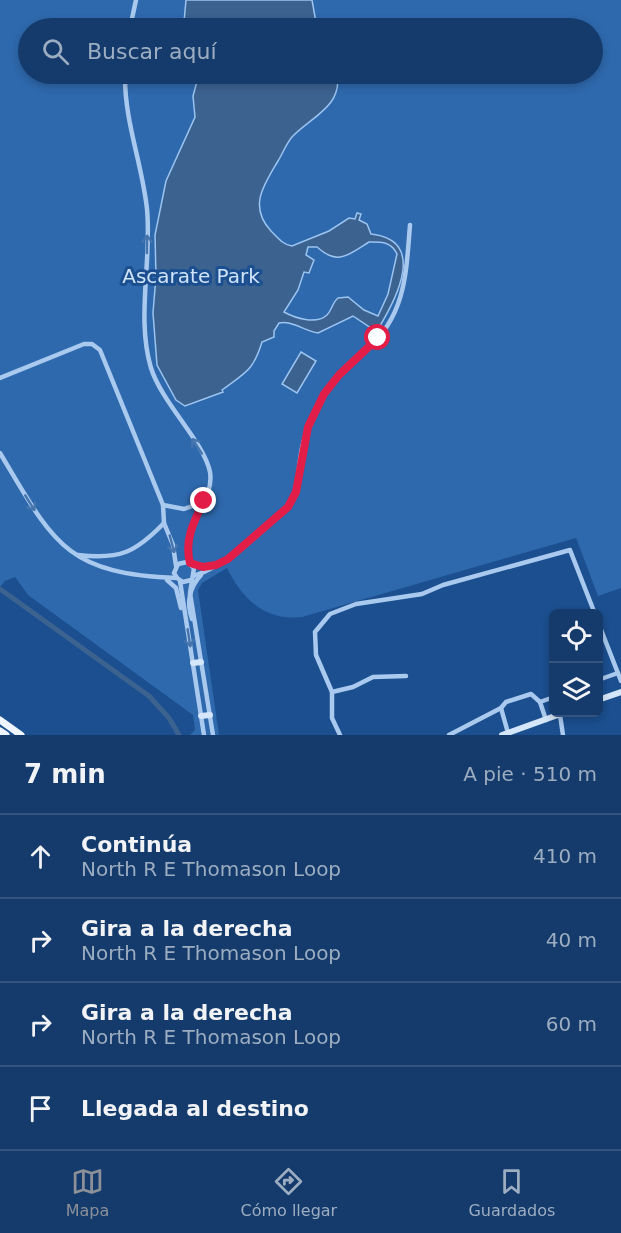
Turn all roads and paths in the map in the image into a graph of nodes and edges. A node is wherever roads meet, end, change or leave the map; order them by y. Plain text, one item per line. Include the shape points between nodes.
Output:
1 (136, 0) edge
2 (132, 18) edge
3 (126, 84) edge
4 (410, 225) dead end
5 (0, 378) edge
6 (0, 453) edge
7 (204, 501) junction
8 (163, 505) junction
9 (164, 523) junction
10 (75, 555) junction
11 (191, 564) junction
12 (216, 565) junction
13 (176, 566) junction
14 (201, 575) junction
15 (158, 578) junction
16 (192, 578) junction
17 (178, 580) junction
18 (190, 593) junction
19 (593, 609) edge
20 (184, 613) junction
21 (603, 635) edge
22 (201, 662) junction
23 (193, 663) junction
24 (618, 673) junction
25 (406, 676) dead end
26 (603, 678) edge
27 (621, 681) edge
28 (332, 692) junction
29 (621, 692) edge
30 (603, 698) edge
31 (549, 699) edge
32 (540, 702) junction
33 (501, 708) junction
34 (210, 715) junction
35 (201, 716) junction
36 (554, 717) edge
37 (563, 717) edge
38 (0, 720) edge
39 (546, 720) junction
40 (0, 731) edge
41 (505, 734) edge
42 (6, 735) edge
43 (21, 735) edge
44 (204, 735) edge
45 (213, 735) edge
46 (340, 735) edge
47 (449, 735) edge
48 (563, 735) edge

1 - 2 street
7 -> 3 street via 210,482 209,466 159,387 148,353 147,211
4 - 12 street via 407,274 396,311 378,338 324,394 308,427 292,500 237,552
5 - 8 street via 84,344 96,345
6 -> 10 street via 45,526
7 - 8 street via 184,509
7 - 11 street via 189,537
8 - 9 street
9 - 10 street via 130,552 105,557
9 -> 13 street
10 - 15 street via 115,571
11 - 12 street
11 - 13 street via 181,562
11 - 16 street
12 - 14 street
13 - 17 street
14 - 16 street
14 - 18 street
15 - 17 street
15 - 20 street via 173,584
16 - 17 street
16 - 18 street
17 - 20 street
18 - 22 street
19 - 28 street via 570,550 422,594 356,604 330,614 315,632 316,655
20 -> 23 street
21 - 24 street
22 - 23 main road
22 - 34 street
23 - 35 street
24 - 26 street
24 - 27 street
25 - 28 street via 373,677
28 - 46 street via 332,718
29 - 30 main road
31 - 32 street
32 - 33 street via 531,694 506,702
32 - 39 street
33 - 41 street
33 - 47 street
34 - 35 main road
34 - 45 street
35 - 44 street
36 - 39 main road
37 - 48 street
38 - 43 main road
39 - 41 main road
40 - 42 main road

